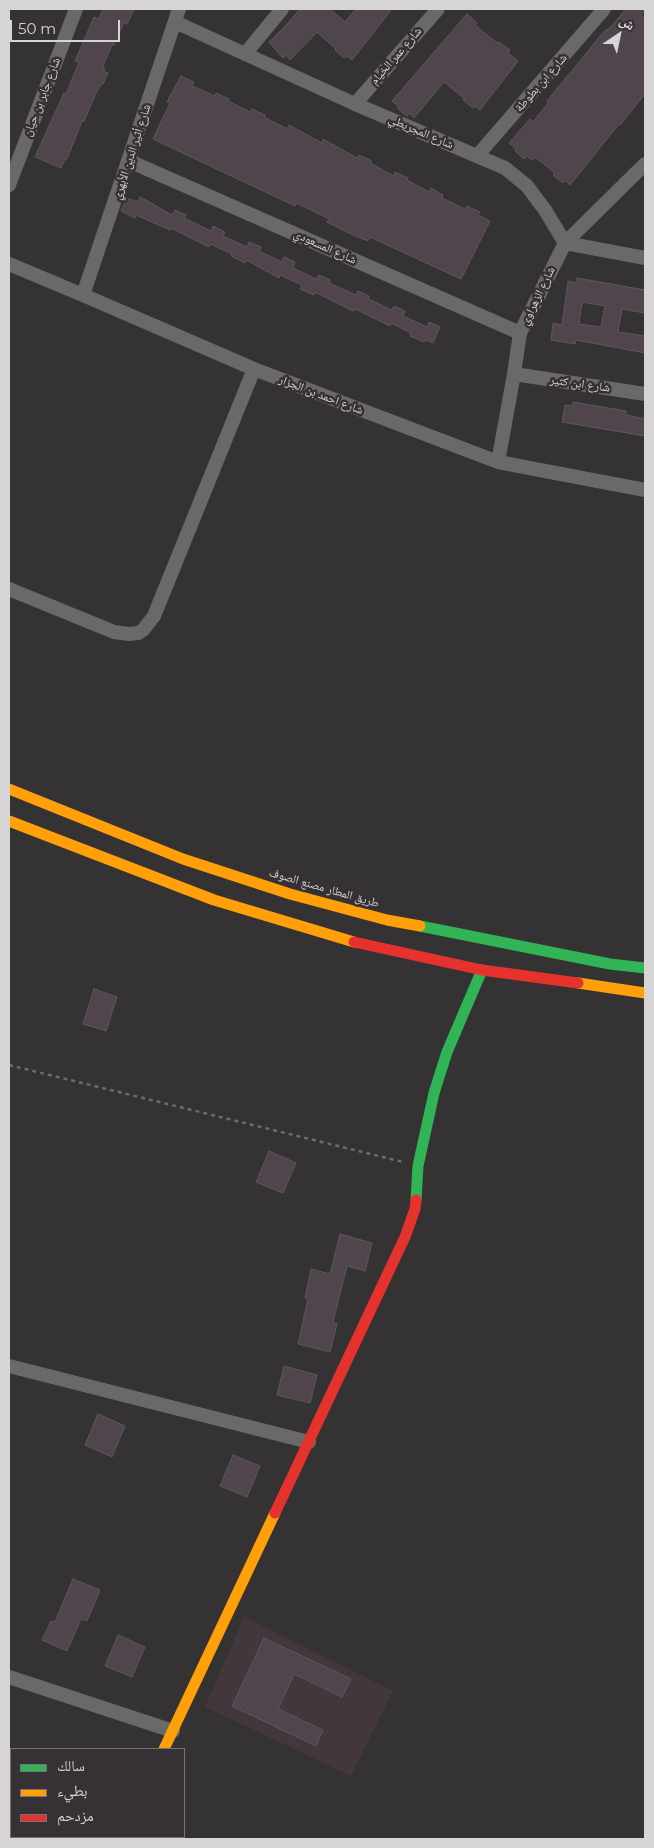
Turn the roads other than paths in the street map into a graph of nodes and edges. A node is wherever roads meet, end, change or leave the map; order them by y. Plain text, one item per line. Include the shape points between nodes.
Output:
1 (76, 9) edge
2 (282, 9) edge
3 (438, 9) edge
4 (604, 9) edge
5 (177, 15) edge
6 (245, 54) junction
7 (355, 104) junction
8 (477, 156) junction
9 (129, 161) junction
10 (645, 164) edge
11 (9, 185) edge
12 (565, 243) junction
13 (645, 258) edge
14 (9, 264) edge
15 (83, 295) junction
16 (520, 333) junction
17 (254, 369) junction
18 (514, 374) junction
19 (645, 394) edge
20 (498, 462) junction
21 (645, 490) edge
22 (9, 589) edge
23 (9, 789) edge
24 (9, 821) edge
25 (645, 968) edge
26 (482, 970) junction
27 (645, 992) edge
28 (9, 1366) edge
29 (309, 1442) junction
30 (9, 1676) edge
31 (173, 1730) junction
32 (164, 1748) edge

1 - 11 street, شارع جابر بن حيان
2 - 6 street
3 - 7 street, شارع عمر الخيام
4 - 8 street, شارع ابن بطوطة
5 - 6 street, شارع المجريطي
5 - 9 street, شارع أثير الدين الأبهري
6 - 7 street, شارع المجريطي
7 - 8 street, شارع المجريطي
8 - 12 street, شارع المجريطي via 505,168 527,186
9 - 15 street, شارع أثير الدين الأبهري
9 - 16 street, شارع المسعودي
10 - 12 street, شارع الزهراوي
12 - 13 street
12 - 16 street, شارع الزهراوي
14 - 15 street, شارع احمد بن الجزار
15 - 17 street, شارع احمد بن الجزار
16 - 18 street, شارع الزهراوي
17 - 20 street, شارع احمد بن الجزار
17 - 22 street via 154,616 143,630 129,634 114,632
18 - 19 street, شارع ابن كثير
18 - 20 street, شارع الزهراوي
20 - 21 street, شارع احمد بن الجزار
23 - 25 main road, طريق المطار مصنع الصوف via 182,859 290,894 386,920
24 - 26 main road via 260,915 355,942
26 - 27 main road
26 - 29 main road via 447,1052 430,1110 418,1166 415,1209 405,1237
28 - 29 street
29 - 31 main road
30 - 31 street
31 - 32 main road

